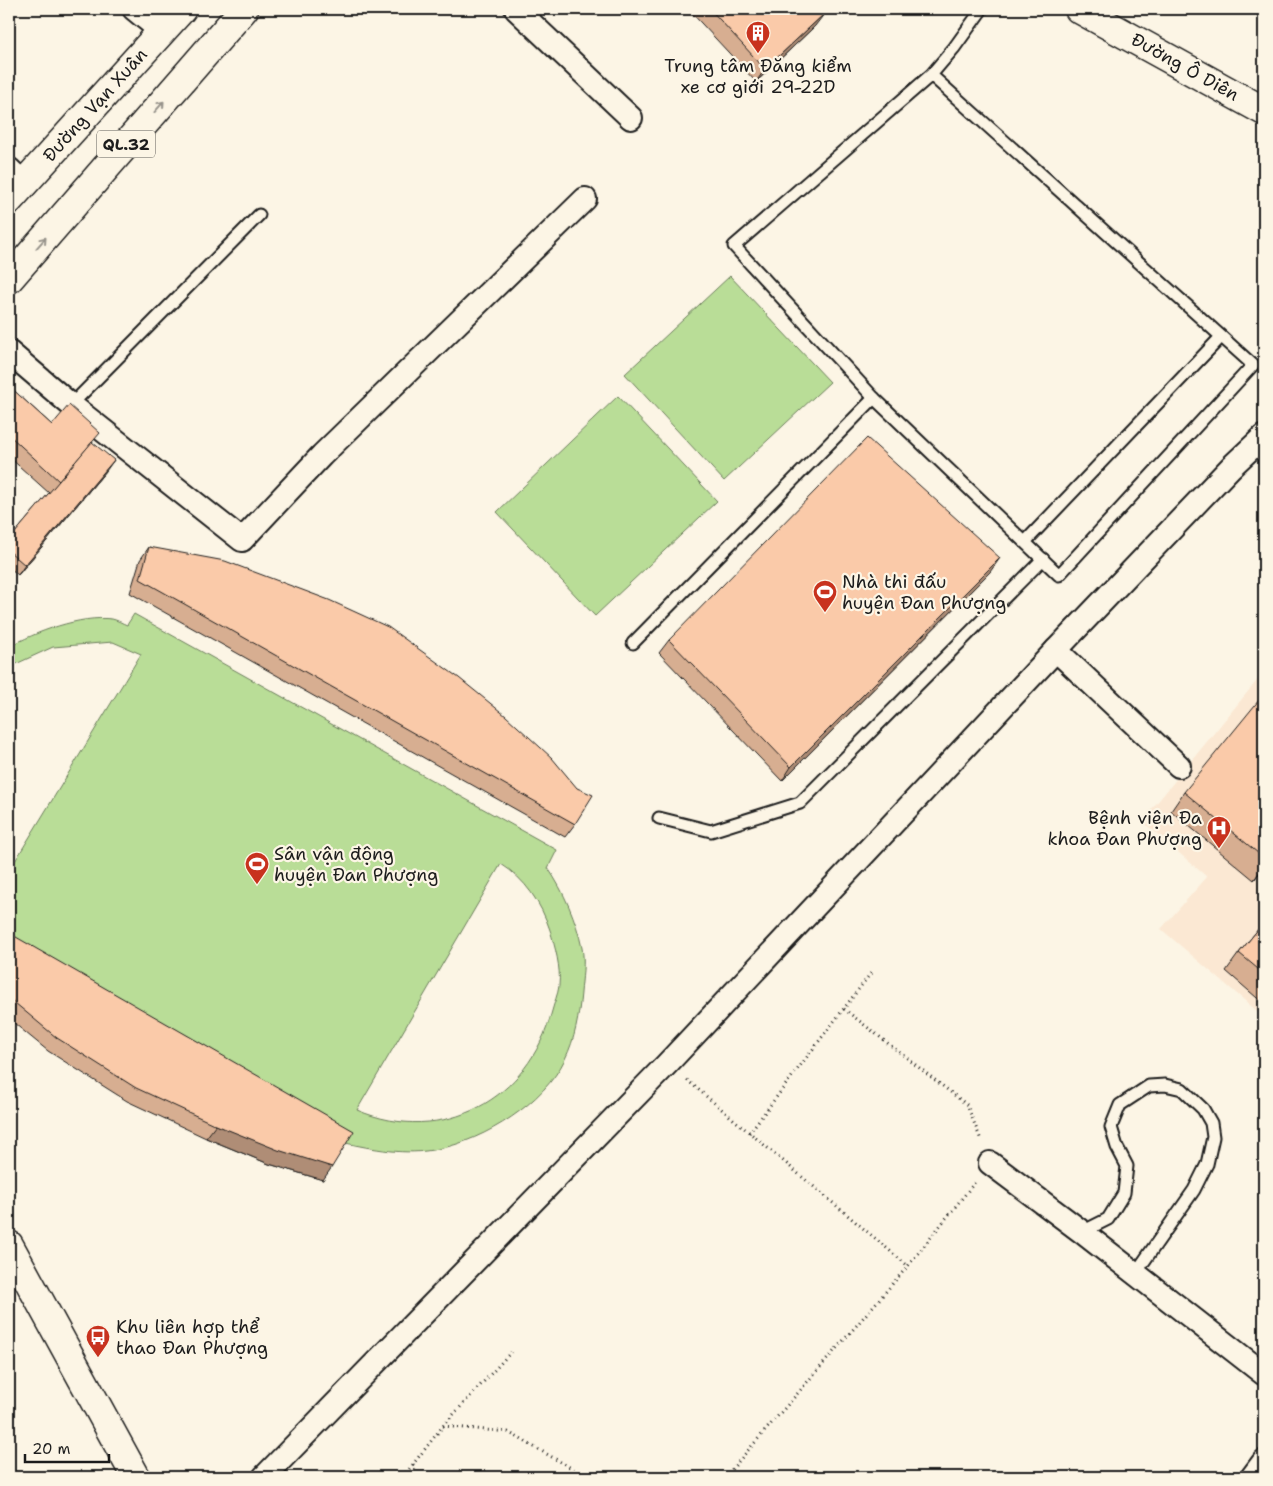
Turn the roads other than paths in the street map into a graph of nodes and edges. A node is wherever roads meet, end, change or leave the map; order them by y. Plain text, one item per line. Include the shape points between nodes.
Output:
1 (134, 9) edge
2 (182, 9) edge
3 (244, 9) edge
4 (516, 9) edge
5 (982, 9) edge
6 (1079, 9) edge
7 (162, 32) junction
8 (931, 75) junction
9 (1264, 111) edge
10 (631, 118) dead end
11 (14, 184) edge
12 (585, 200) dead end
13 (260, 215) dead end
14 (9, 280) edge
15 (1221, 337) junction
16 (9, 352) edge
17 (874, 398) junction
18 (70, 405) junction
19 (1264, 436) edge
20 (1025, 542) junction
21 (1043, 558) junction
22 (633, 643) dead end
23 (1056, 650) junction
24 (1179, 766) dead end
25 (659, 818) dead end
26 (990, 1164) road end
27 (1082, 1232) junction
28 (9, 1245) edge
29 (1135, 1274) junction
30 (1264, 1374) edge
31 (1264, 1461) edge
32 (136, 1477) edge
33 (264, 1477) edge
34 (1252, 1477) edge

1 - 7 street
2 - 7 main road, Đường Vạn Xuân / QL.32
14 -> 3 main road, QL.32
4 - 10 street
5 - 8 lane
6 - 9 main road, Đường Ô Diên
7 - 11 main road, Đường Vạn Xuân / QL.32
8 - 15 lane
8 - 17 lane via 734,246
12 - 18 street via 322,456 242,540
13 - 18 lane
15 - 20 lane
15 - 21 lane via 1253,365 1059,575
16 - 18 street
17 - 20 lane
17 - 22 lane
19 - 23 street
20 - 21 lane
21 - 25 lane via 800,804 711,831
23 - 24 street
23 - 33 street via 667,1064
26 - 27 street
27 - 29 street
27 - 29 lane via 1108,1219 1124,1193 1127,1166 1110,1127 1120,1105 1149,1086 1182,1089 1203,1109 1213,1137 1206,1164 1194,1190
28 - 32 main road
29 - 30 street
31 - 34 street

